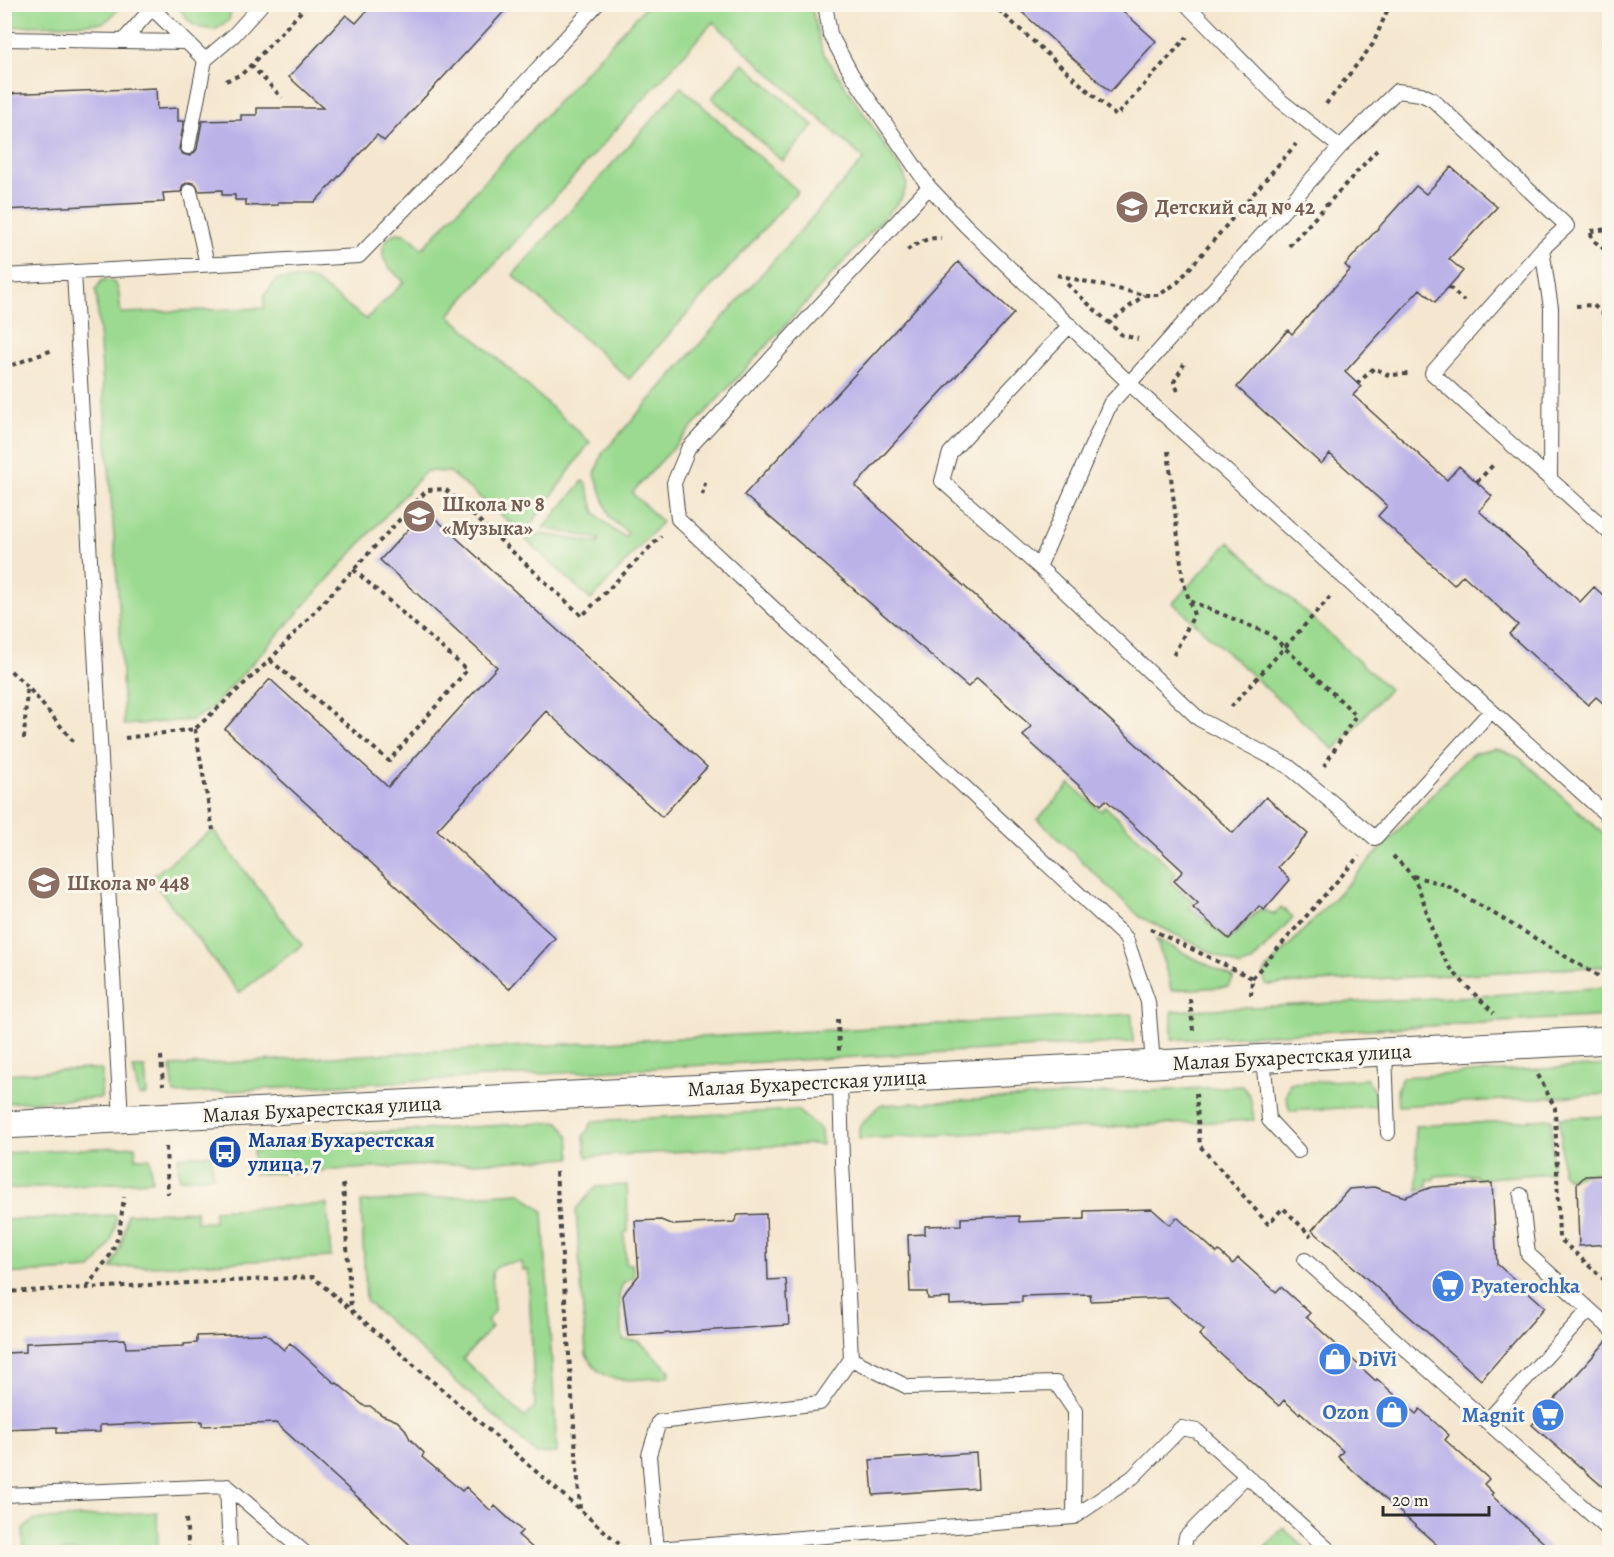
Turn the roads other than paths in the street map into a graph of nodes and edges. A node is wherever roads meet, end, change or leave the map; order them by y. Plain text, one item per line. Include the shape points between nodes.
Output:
1 (262, 4) edge
2 (597, 4) edge
3 (825, 4) edge
4 (1186, 4) edge
5 (153, 6) edge
6 (4, 39) edge
7 (123, 41) junction
8 (185, 42) junction
9 (205, 60) junction
10 (188, 147) dead end
11 (1340, 147) junction
12 (929, 187) junction
13 (190, 191) dead end
14 (1542, 249) junction
15 (207, 264) junction
16 (74, 272) junction
17 (4, 276) edge
18 (1070, 326) junction
19 (1130, 384) junction
20 (1550, 479) junction
21 (1610, 533) edge
22 (1039, 567) junction
23 (1491, 711) junction
24 (1610, 818) edge
25 (1610, 1040) edge
26 (1385, 1052) junction
27 (1263, 1058) junction
28 (1153, 1064) junction
29 (840, 1081) junction
30 (121, 1119) junction
31 (4, 1125) edge
32 (1388, 1133) dead end
33 (1298, 1151) dead end
34 (1521, 1195) dead end
35 (1305, 1260) dead end
36 (1589, 1310) junction
37 (1610, 1328) edge
38 (851, 1359) junction
39 (1487, 1421) junction
40 (1246, 1476) junction
41 (226, 1486) junction
42 (4, 1495) edge
43 (1074, 1517) junction
44 (1610, 1531) edge
45 (656, 1551) edge
46 (230, 1552) edge
47 (304, 1552) edge
48 (1183, 1552) edge
49 (1331, 1552) edge

1 - 9 lane
2 - 15 lane via 359,256
3 - 12 lane via 830,34 852,75
4 - 11 lane via 1281,101
5 - 7 lane
5 - 8 lane
6 - 7 lane
7 - 8 lane
8 - 9 lane
9 - 10 lane
11 - 14 lane via 1397,91 1433,100 1567,226
11 - 19 lane
12 - 18 lane
12 - 28 lane via 688,449 674,483 678,519 1126,938 1148,1002
13 - 15 lane
14 - 20 lane via 1551,308
14 - 20 lane via 1432,372
15 - 16 lane
16 - 17 lane
16 - 30 lane
18 - 19 lane
18 - 22 lane via 950,453 942,481
19 - 22 lane via 1110,404
19 - 23 lane
20 - 21 lane
22 - 23 lane via 1199,719 1288,766 1375,838
23 - 24 lane
25 - 26 street, Малая Бухарестская улица
26 - 27 street, Малая Бухарестская улица
26 - 32 lane
27 - 28 street, Малая Бухарестская улица
27 - 33 lane via 1269,1120
28 - 29 street, Малая Бухарестская улица
29 - 30 street, Малая Бухарестская улица
29 - 38 lane
30 - 31 street, Малая Бухарестская улица
34 - 36 lane via 1528,1254
35 - 39 lane
36 - 37 lane
36 - 39 lane
38 - 43 lane via 908,1387 1056,1383 1075,1411
38 - 45 lane via 820,1403 659,1422 649,1455
39 - 44 lane
40 - 43 lane via 1197,1431 1181,1428 1133,1477
40 - 48 lane via 1186,1537
40 - 49 lane
41 - 42 lane
41 - 46 lane
41 - 47 lane
43 - 45 lane

